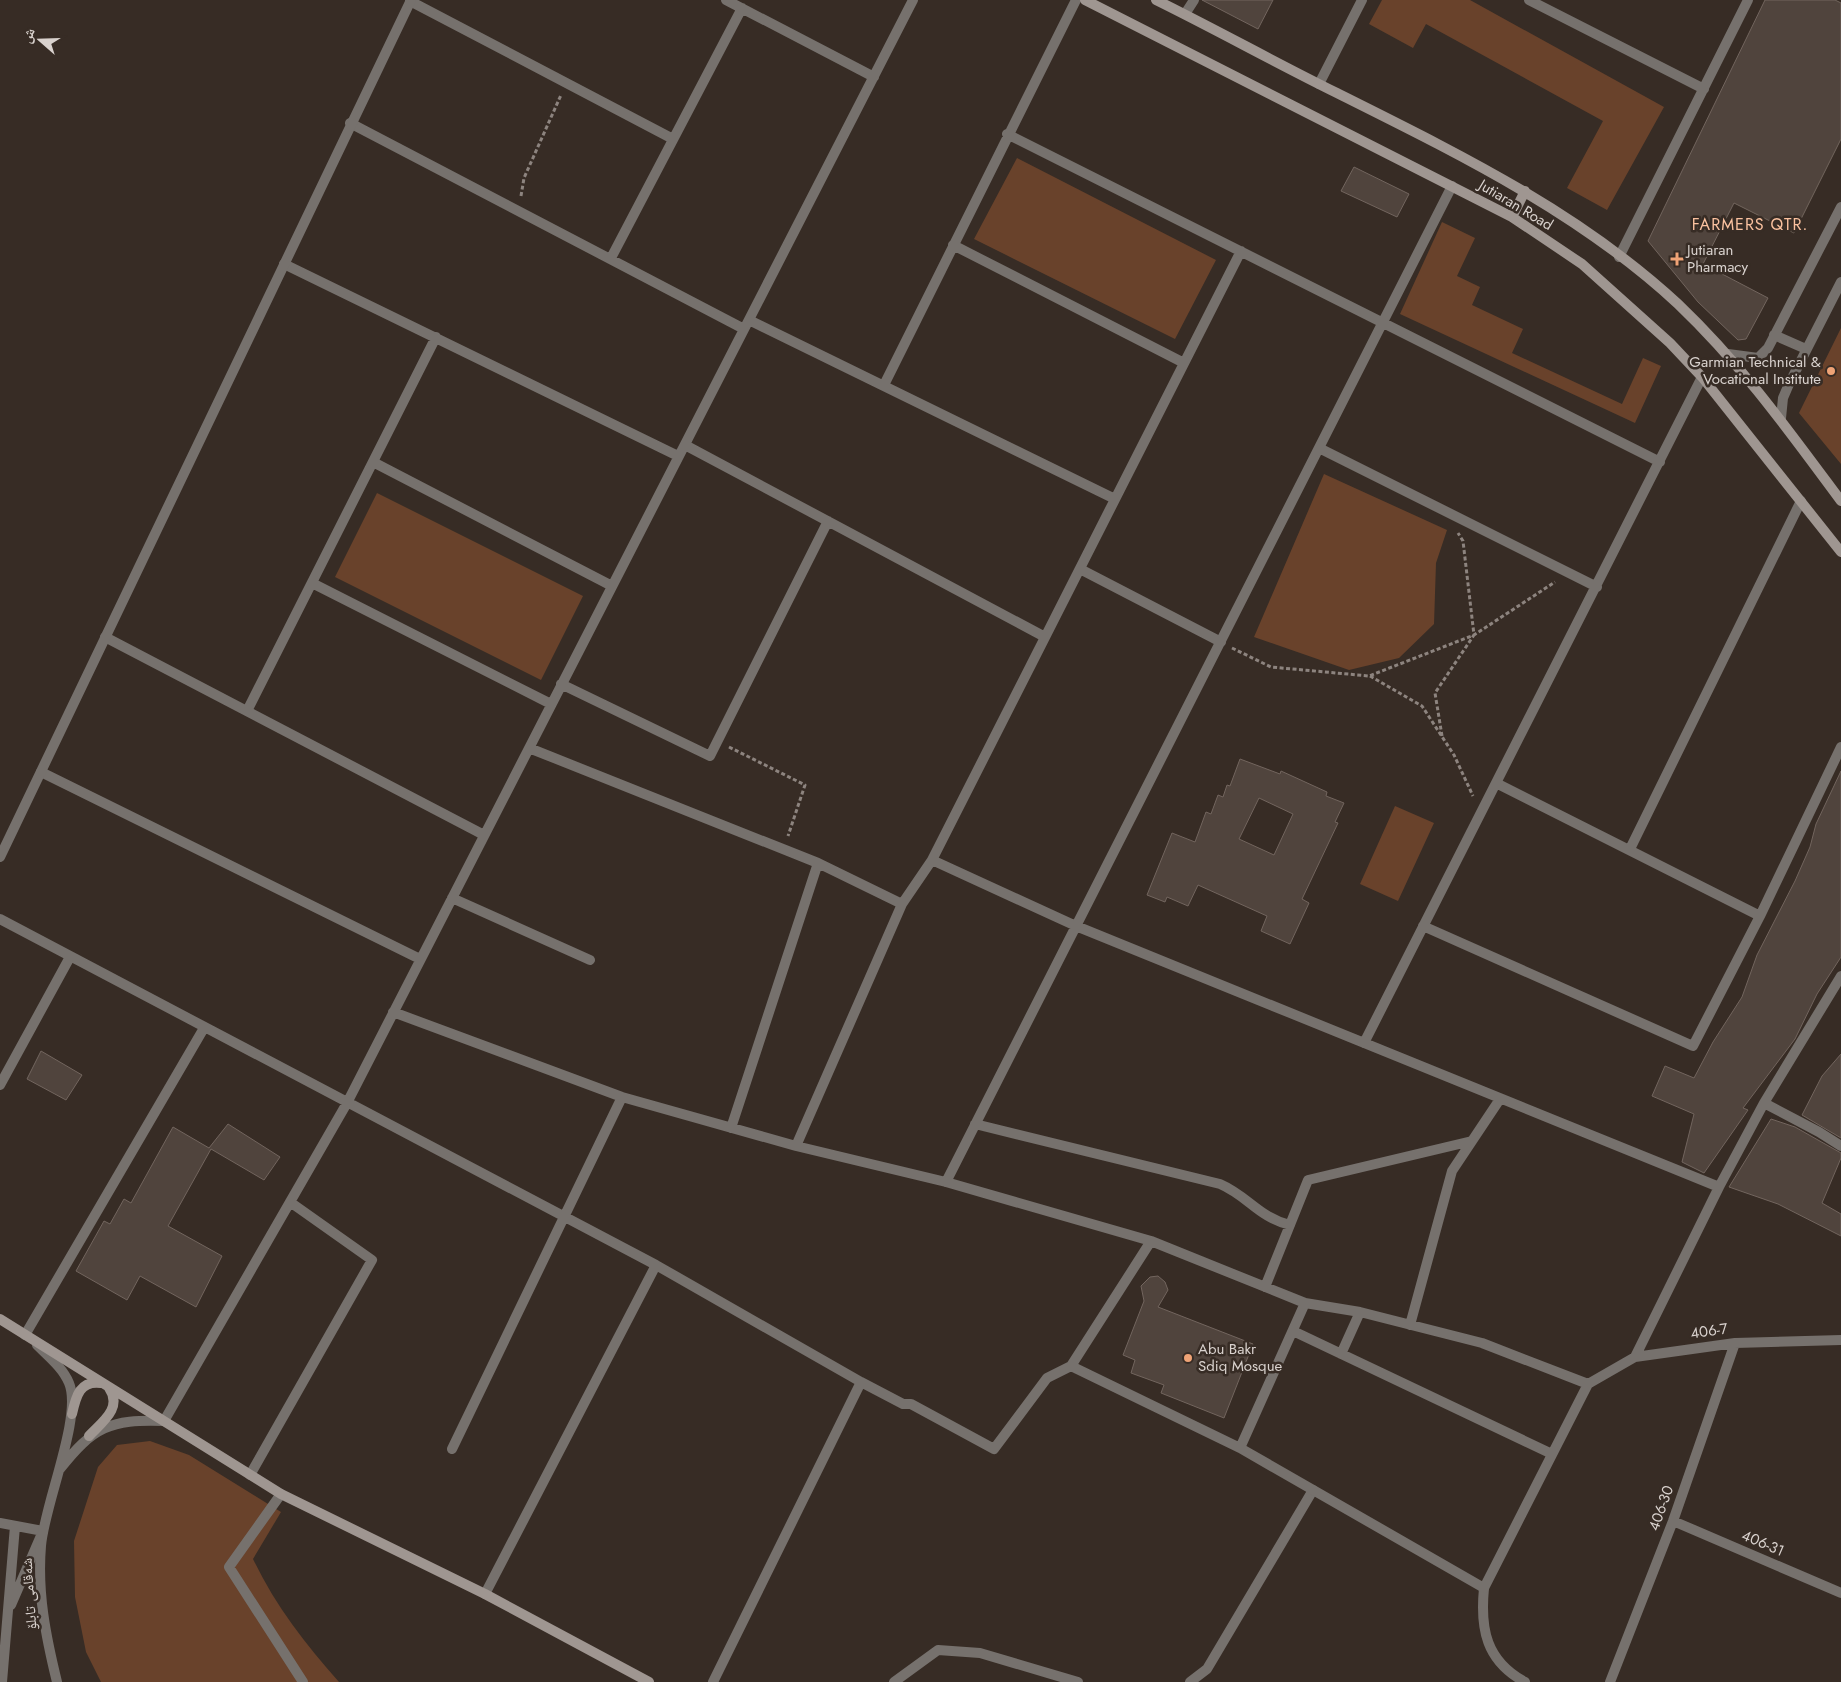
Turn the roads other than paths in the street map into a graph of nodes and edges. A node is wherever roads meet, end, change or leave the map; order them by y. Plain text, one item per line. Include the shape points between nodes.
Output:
1 (410, 0) edge
2 (726, 0) edge
3 (913, 0) edge
4 (1076, 0) edge
5 (1085, 0) edge
6 (1156, 0) edge
7 (1194, 0) edge
8 (1362, 0) edge
9 (1529, 0) edge
10 (1748, 0) edge
11 (742, 8) junction
12 (1185, 14) junction
13 (874, 77) junction
14 (1319, 84) junction
15 (1704, 89) junction
16 (350, 123) junction
17 (1008, 134) junction
18 (672, 139) junction
19 (1452, 186) junction
20 (1525, 191) junction
21 (1841, 207) edge
22 (1512, 217) junction
23 (953, 245) junction
24 (1241, 251) junction
25 (1620, 257) junction
26 (611, 258) junction
27 (284, 264) junction
28 (1841, 282) edge
29 (1383, 322) junction
30 (746, 324) junction
31 (1774, 335) junction
32 (436, 337) junction
33 (1806, 349) junction
34 (1728, 354) junction
35 (1184, 363) junction
36 (1702, 377) junction
37 (884, 385) junction
38 (1781, 418) junction
39 (685, 445) junction
40 (1319, 448) junction
41 (678, 456) junction
42 (373, 462) junction
43 (1660, 462) junction
44 (1116, 499) junction
45 (1801, 501) junction
46 (1841, 501) edge
47 (828, 521) junction
48 (1841, 552) edge
49 (1080, 569) junction
50 (312, 582) junction
51 (612, 586) junction
52 (1597, 587) junction
53 (105, 637) junction
54 (1045, 637) junction
55 (1220, 642) junction
56 (561, 684) junction
57 (552, 704) junction
58 (247, 712) junction
59 (529, 748) junction
60 (1841, 748) edge
61 (41, 772) junction
62 (1496, 783) junction
63 (484, 835) junction
64 (1630, 849) junction
65 (0, 857) edge
66 (932, 860) junction
67 (818, 863) junction
68 (452, 898) junction
69 (902, 904) junction
70 (1760, 916) junction
71 (0, 919) edge
72 (1076, 926) junction
73 (1423, 926) junction
74 (70, 957) junction
75 (420, 959) junction
76 (590, 960) dead end
77 (1841, 976) edge
78 (393, 1012) junction
79 (204, 1028) junction
80 (1364, 1043) junction
81 (0, 1085) edge
82 (622, 1097) junction
83 (1500, 1098) junction
84 (347, 1103) junction
85 (1764, 1103) junction
86 (975, 1124) junction
87 (731, 1128) junction
88 (1472, 1141) junction
89 (796, 1146) junction
90 (1841, 1146) edge
91 (946, 1182) junction
92 (1719, 1187) junction
93 (290, 1202) junction
94 (565, 1219) junction
95 (1290, 1225) junction
96 (1151, 1241) junction
97 (656, 1265) junction
98 (1265, 1287) junction
99 (1305, 1303) junction
100 (1360, 1312) junction
101 (0, 1319) edge
102 (1410, 1325) junction
103 (1293, 1331) junction
104 (29, 1337) junction
105 (1841, 1340) edge
106 (1735, 1343) junction
107 (1342, 1354) junction
108 (1635, 1357) junction
109 (1071, 1366) junction
110 (861, 1382) junction
111 (104, 1384) junction
112 (1588, 1384) junction
113 (72, 1414) junction
114 (164, 1421) junction
115 (89, 1436) junction
116 (1240, 1448) junction
117 (452, 1449) dead end
118 (1552, 1454) junction
119 (56, 1474) junction
120 (250, 1475) junction
121 (1314, 1490) junction
122 (281, 1494) junction
123 (1673, 1521) junction
124 (0, 1523) edge
125 (15, 1526) junction
126 (43, 1531) junction
127 (1484, 1588) junction
128 (1841, 1593) edge
129 (485, 1594) junction
130 (8, 1612) junction
131 (2, 1682) edge
132 (57, 1682) edge
133 (304, 1682) edge
134 (649, 1682) edge
135 (713, 1682) edge
136 (894, 1682) edge
137 (1078, 1682) edge
138 (1190, 1682) edge
139 (1525, 1682) edge
140 (1610, 1682) edge

1 - 16 street
1 - 18 street
2 - 11 street
3 - 13 street
4 - 17 street
5 - 19 main road, Jutiaran Road
6 - 12 main road, Jutiaran Road
7 - 12 street
8 - 14 street
9 - 15 street
10 - 15 street
11 - 13 street
11 - 18 street
12 - 14 main road, Jutiaran Road
13 - 30 street
14 - 20 main road, Jutiaran Road via 1464,156
15 - 25 street
16 - 26 street
16 - 27 street
17 - 23 street
17 - 24 street
18 - 26 street
19 - 22 main road, Jutiaran Road
19 - 29 street
20 - 22 main road
20 - 25 main road, Jutiaran Road via 1586,230
21 - 31 street
22 - 36 main road, Jutiaran Road via 1582,264 1670,342
23 - 35 street
23 - 37 street
24 - 29 street
24 - 35 street
25 - 34 main road, Jutiaran Road via 1678,304
26 - 30 street
27 - 32 street
27 - 53 street
28 - 33 street
29 - 40 street
29 - 43 street
30 - 37 street
30 - 39 street
31 - 33 street
31 - 34 street via 1758,358
32 - 41 street
32 - 42 street
33 - 38 street via 1783,398
34 - 38 main road, Jutiaran Road
35 - 44 street
36 - 43 street
36 - 45 main road, Jutiaran Road
37 - 44 street
38 - 46 main road, Jutiaran Road
39 - 41 street
39 - 47 street
40 - 52 street
40 - 55 street
41 - 51 street
42 - 50 street
42 - 51 street
43 - 52 street
44 - 49 street
45 - 48 main road, Jutiaran Road
45 - 64 street
47 - 54 street
47 - 56 street via 710,756
49 - 54 street
49 - 55 street
50 - 57 street
50 - 58 street
51 - 56 street
52 - 62 street
53 - 58 street
53 - 61 street
54 - 66 street
55 - 72 street
56 - 57 street
57 - 59 street
58 - 63 street
59 - 63 street
59 - 67 street
60 - 70 street
61 - 65 street
61 - 75 street
62 - 64 street
62 - 73 street
63 - 68 street
64 - 70 street
66 - 69 street
66 - 72 street
67 - 69 street
67 - 87 street
68 - 75 street
68 - 76 street
69 - 89 street
70 - 73 street via 1693,1046
71 - 74 street
72 - 80 street
72 - 86 street
73 - 80 street
74 - 79 street
74 - 81 street
75 - 78 street
77 - 85 street
78 - 82 street
78 - 84 street
79 - 84 street
79 - 104 street
80 - 83 street
82 - 87 street
82 - 94 street
83 - 88 street
83 - 92 street
84 - 93 street
84 - 94 street
85 - 90 street
85 - 92 street
86 - 91 street
86 - 95 street via 1220,1184 1239,1194 1264,1216
87 - 89 street
88 - 95 street via 1308,1180
88 - 102 street via 1452,1171
89 - 91 street
91 - 96 street
92 - 108 street
93 - 114 street
93 - 120 street via 372,1260
94 - 97 street
94 - 117 street
95 - 98 street
96 - 98 street
96 - 109 street
97 - 110 street
97 - 129 street
98 - 99 street
99 - 100 street
99 - 103 street
100 - 102 street
100 - 107 street
101 - 104 main road
102 - 112 street via 1482,1343
103 - 107 street
103 - 116 street
104 - 111 main road
104 - 113 street, شەقامی تابلۆ via 57,1365 69,1383
105 - 106 street, 406-7
106 - 108 street, 406-7
106 - 123 street, 406-30
107 - 118 street
108 - 112 street, 406-7
109 - 110 street via 1047,1378 994,1449 911,1404 903,1404
109 - 116 street
110 - 135 street
111 - 113 main road via 87,1384 80,1389
111 - 114 main road
111 - 115 main road via 113,1395 114,1408
112 - 118 street
113 - 119 street, شەقامی تابلۆ
114 - 115 street via 121,1423
114 - 120 main road
115 - 119 street
116 - 121 street
118 - 127 street
119 - 126 street, شەقامی تابلۆ
120 - 122 main road
121 - 127 street
121 - 138 street via 1207,1669
122 - 129 main road
122 - 133 street via 229,1567
123 - 128 street, 406-31
123 - 140 street, 406-30
124 - 125 street
125 - 126 street
125 - 130 street
126 - 130 street
126 - 132 street, شەقامی تابلۆ via 39,1574 42,1615
127 - 139 street via 1482,1620 1488,1642 1500,1664
129 - 134 main road
130 - 131 street
136 - 137 street via 938,1650 980,1653

